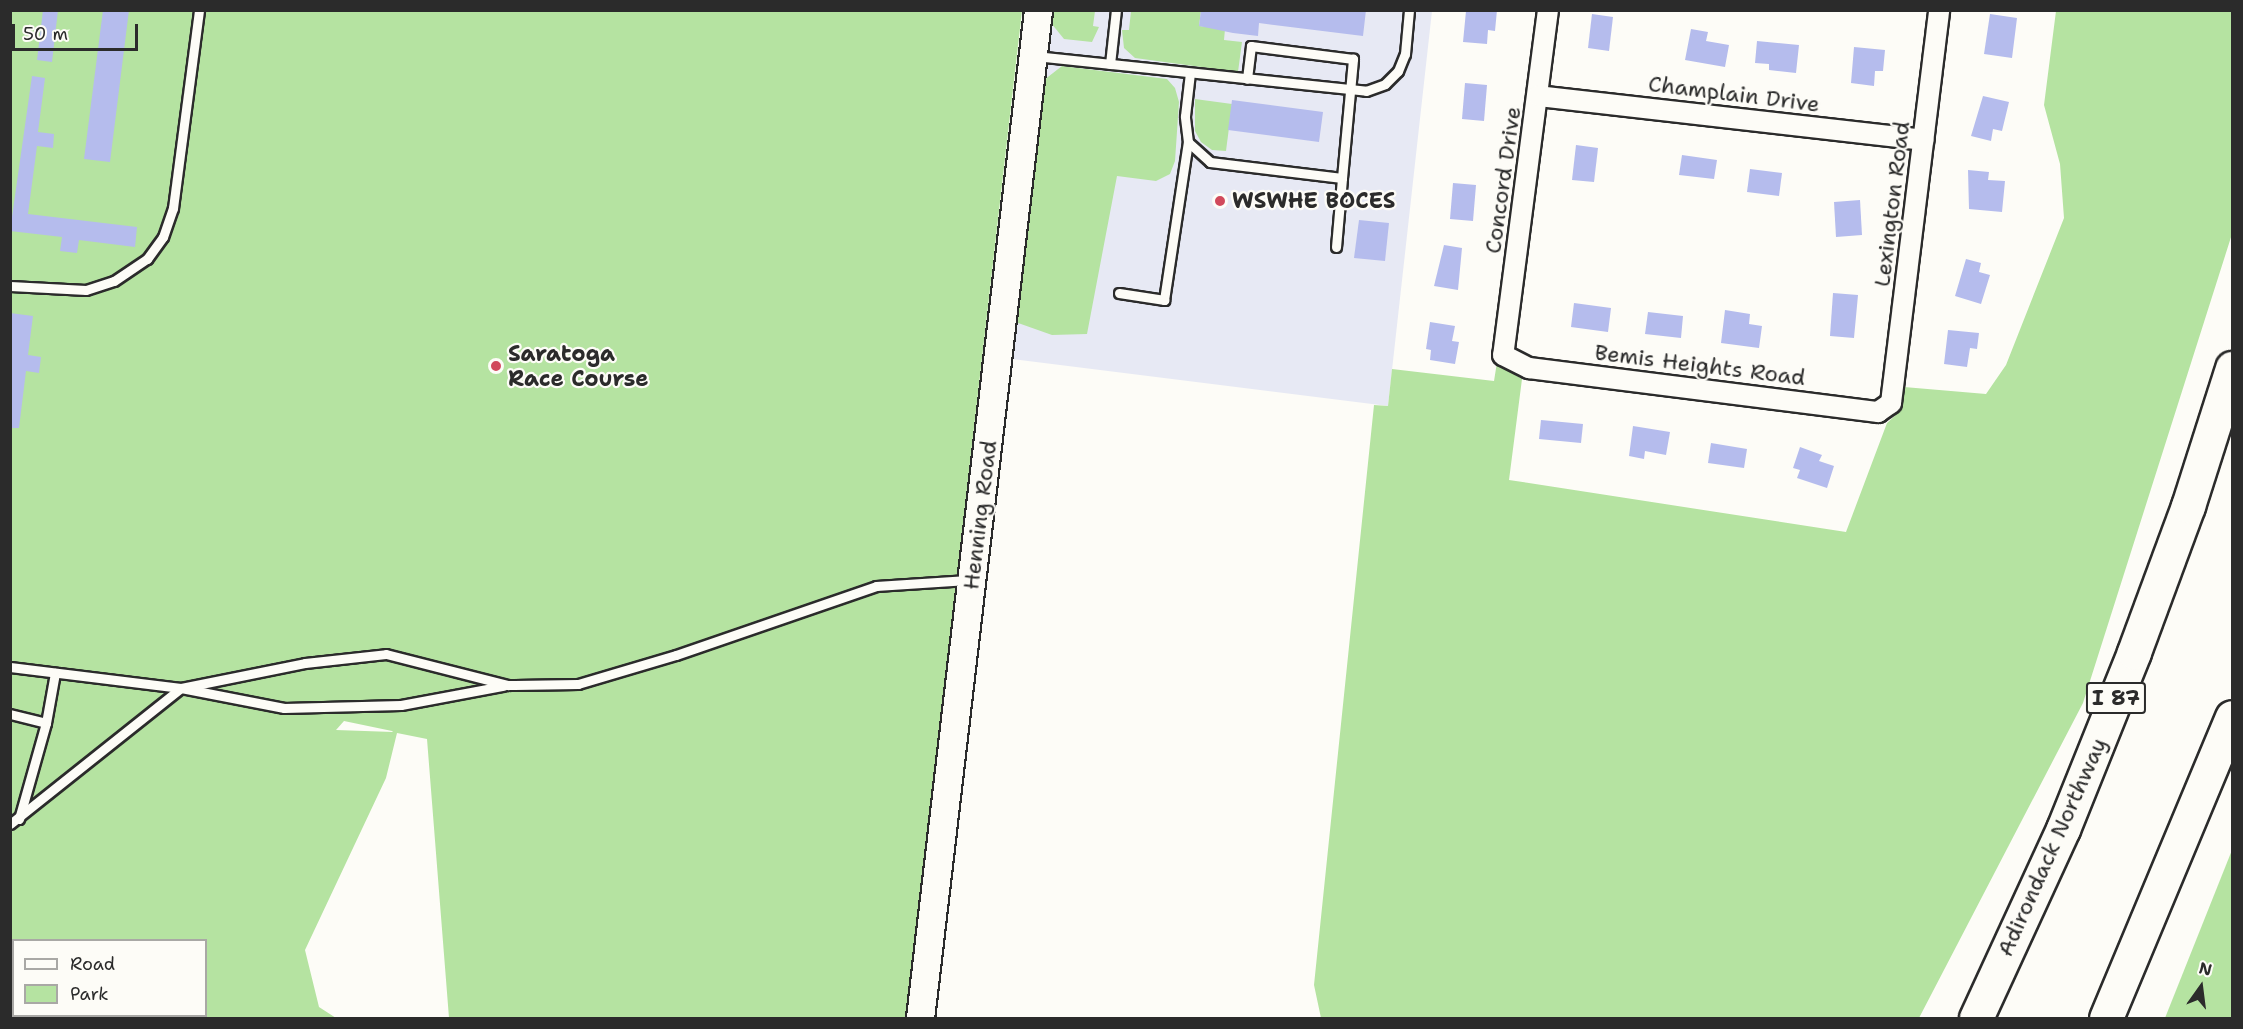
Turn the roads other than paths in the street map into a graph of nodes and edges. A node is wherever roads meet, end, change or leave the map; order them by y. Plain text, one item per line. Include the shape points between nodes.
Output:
1 (200, 10) edge
2 (1038, 10) edge
3 (1116, 10) edge
4 (1408, 10) edge
5 (1548, 10) edge
6 (1939, 10) edge
7 (1033, 56) junction
8 (1110, 64) junction
9 (1190, 73) junction
10 (1247, 79) junction
11 (1350, 90) junction
12 (1538, 96) junction
13 (1924, 140) junction
14 (1188, 142) junction
15 (1342, 178) junction
16 (1335, 247) dead end
17 (10, 286) edge
18 (1119, 293) dead end
19 (1503, 355) joint
20 (2232, 368) edge
21 (1891, 403) joint
22 (972, 580) junction
23 (10, 668) edge
24 (56, 673) junction
25 (508, 685) junction
26 (181, 688) junction
27 (10, 714) edge
28 (2232, 717) edge
29 (46, 723) junction
30 (15, 822) edge
31 (920, 1018) edge
32 (1976, 1018) edge
33 (2106, 1018) edge

1 - 17 lane via 173,208 163,237 147,259 114,281 86,290
2 - 7 street, Henning Road
3 - 8 lane
4 - 11 lane via 1405,54 1398,71 1376,89
5 - 12 street, Concord Drive
6 - 13 street, Lexington Road
7 - 8 lane
7 - 22 street, Henning Road
8 - 9 lane
9 - 10 lane
9 - 14 lane via 1185,116
10 - 11 lane
10 - 11 lane via 1251,46 1353,59
11 - 15 lane
12 - 13 street, Champlain Drive
12 - 19 street, Concord Drive
13 - 21 street, Lexington Road
14 - 15 lane via 1210,162
14 - 18 lane via 1164,300
15 - 16 lane
19 - 21 street, Bemis Heights Road via 1529,368 1866,411 1878,412
20 - 32 highway, Adirondack Northway / I 87 via 2188,506 2134,652 2063,829
22 - 25 lane via 876,586 676,655 578,684
22 - 31 street, Henning Road
23 - 24 lane
24 - 26 lane
24 - 29 lane
25 - 26 lane via 401,705 284,708
25 - 26 lane via 386,654 304,663
26 - 30 lane
27 - 29 lane
28 - 33 highway
29 - 30 lane

